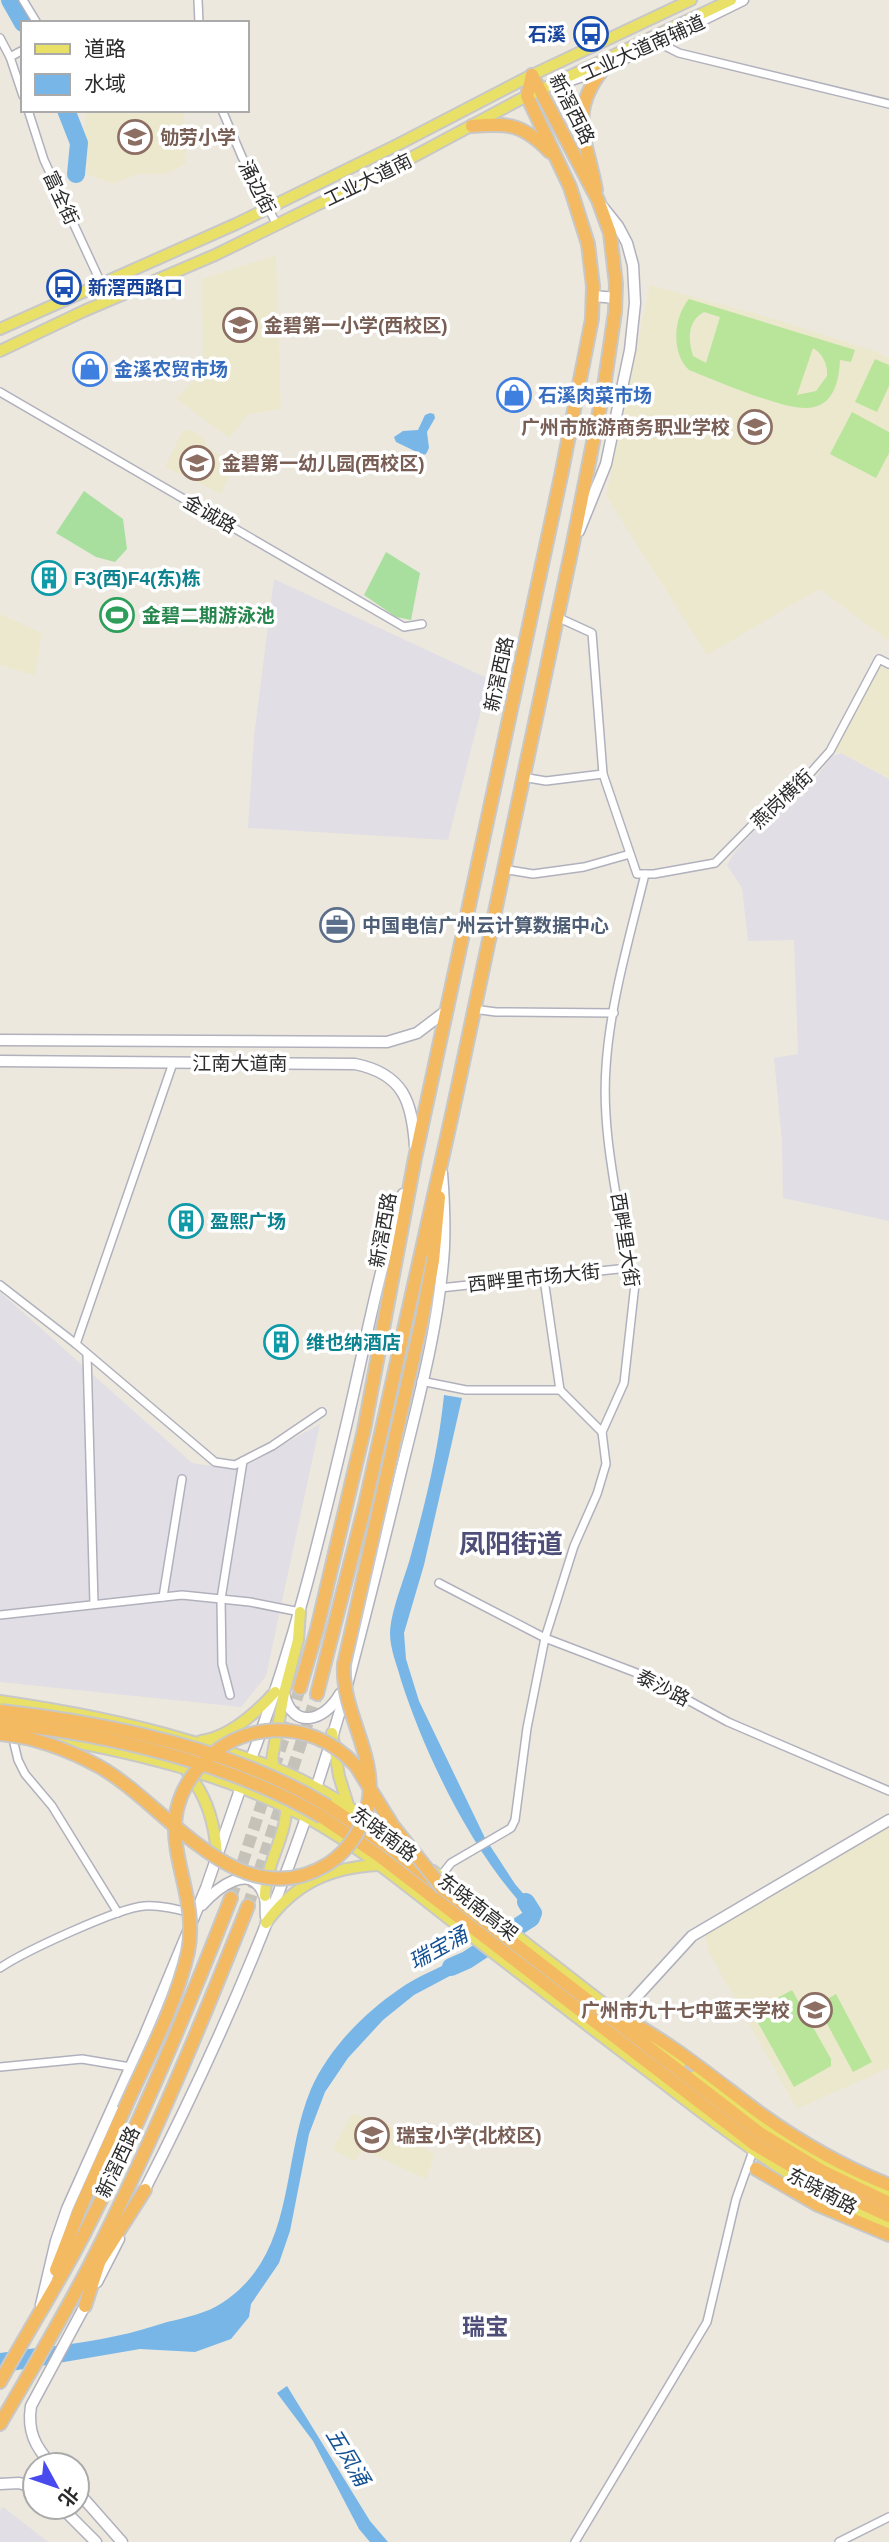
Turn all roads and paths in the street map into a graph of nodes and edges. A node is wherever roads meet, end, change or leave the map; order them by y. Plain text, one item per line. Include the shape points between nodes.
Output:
1 (23, 0) edge
2 (198, 0) edge
3 (691, 0) edge
4 (731, 0) edge
5 (743, 0) edge
6 (36, 21) edge
7 (199, 21) edge
8 (0, 38) edge
9 (659, 43) junction
10 (21, 51) edge
11 (10, 57) junction
12 (603, 69) junction
13 (532, 75) junction
14 (21, 90) edge
15 (540, 90) junction
16 (527, 96) junction
17 (889, 104) edge
18 (29, 112) edge
19 (223, 112) edge
20 (472, 126) junction
21 (558, 159) junction
22 (598, 200) junction
23 (268, 208) junction
24 (276, 225) junction
25 (101, 283) junction
26 (593, 296) junction
27 (616, 298) junction
28 (0, 329) edge
29 (0, 351) edge
30 (0, 392) edge
31 (572, 548) junction
32 (556, 616) junction
33 (422, 624) dead end
34 (889, 664) edge
35 (603, 774) junction
36 (523, 777) junction
37 (630, 854) junction
38 (503, 869) junction
39 (641, 874) junction
40 (473, 1009) junction
41 (446, 1011) junction
42 (614, 1013) junction
43 (0, 1040) edge
44 (0, 1061) edge
45 (173, 1063) junction
46 (415, 1158) junction
47 (442, 1158) junction
48 (628, 1268) junction
49 (544, 1279) junction
50 (0, 1285) edge
51 (440, 1289) junction
52 (76, 1344) junction
53 (87, 1354) junction
54 (421, 1381) junction
55 (560, 1390) junction
56 (322, 1412) dead end
57 (602, 1432) junction
58 (243, 1461) junction
59 (182, 1479) dead end
60 (439, 1583) dead end
61 (163, 1597) junction
62 (221, 1599) junction
63 (94, 1604) junction
64 (300, 1612) junction
65 (0, 1615) edge
66 (545, 1638) junction
67 (347, 1682) junction
68 (300, 1688) tunnel mouth
69 (279, 1693) junction
70 (317, 1694) tunnel mouth
71 (230, 1695) dead end
72 (0, 1701) edge
73 (0, 1711) edge
74 (0, 1723) edge
75 (4, 1732) edge
76 (332, 1733) junction
77 (195, 1742) junction
78 (251, 1758) junction
79 (273, 1767) junction
80 (184, 1770) junction
81 (315, 1787) junction
82 (240, 1788) junction
83 (889, 1791) edge
84 (287, 1808) junction
85 (349, 1808) junction
86 (305, 1816) junction
87 (889, 1820) edge
88 (218, 1855) junction
89 (379, 1865) junction
90 (442, 1883) junction
91 (265, 1896) junction
92 (230, 1898) tunnel mouth
93 (248, 1906) tunnel mouth
94 (118, 1913) junction
95 (195, 1913) junction
96 (266, 1923) junction
97 (0, 1968) edge
98 (619, 2016) junction
99 (0, 2067) edge
100 (130, 2067) junction
101 (753, 2151) junction
102 (756, 2169) dead end
103 (889, 2185) edge
104 (145, 2189) junction
105 (889, 2195) edge
106 (889, 2203) edge
107 (115, 2214) junction
108 (889, 2216) edge
109 (889, 2224) edge
110 (889, 2235) edge
111 (99, 2262) junction
112 (85, 2305) junction
113 (41, 2309) junction
114 (60, 2319) junction
115 (0, 2382) edge
116 (0, 2424) edge
117 (40, 2451) edge
118 (0, 2484) edge
119 (21, 2484) edge
120 (91, 2507) edge
121 (889, 2517) edge
122 (75, 2521) edge
123 (107, 2525) junction
124 (94, 2541) edge
125 (122, 2542) edge
126 (575, 2542) edge
127 (839, 2542) edge

1 - 6 street
2 - 7 street
3 - 13 main road
4 - 15 main road, 工业大道南
5 - 9 main road, 工业大道南辅道
8 - 11 street
9 - 12 main road, 工业大道南辅道
9 - 17 street via 679,53
10 - 11 street
11 - 14 street
12 - 15 main road, 工业大道南辅道
12 - 22 highway via 587,93 582,120
13 - 15 highway, 新滘西路
13 - 16 highway, 新滘西路
13 - 23 main road
15 - 16 main road, 工业大道南
15 - 22 highway, 新滘西路
16 - 20 main road, 工业大道南
16 - 21 highway, 新滘西路
18 - 25 street, 富全街 via 44,160
19 - 23 street, 涌边街
20 - 21 highway via 518,127
20 - 24 main road, 工业大道南
21 - 26 highway, 新滘西路 via 588,244
22 - 27 highway, 新滘西路 via 610,233
22 - 31 main road via 627,243 635,303 606,464
23 - 24 street, 涌边街
23 - 25 main road
24 - 29 main road, 工业大道南
25 - 28 main road
26 - 27 main road
26 - 41 highway, 新滘西路 via 582,376
27 - 31 highway, 新滘西路 via 604,387
30 - 33 street, 金诚路 via 404,627
31 - 32 highway, 新滘西路
32 - 35 street via 592,633
32 - 36 highway, 新滘西路
34 - 39 street, 燕岗横街 via 879,659 830,751 806,779 771,806 715,863
35 - 36 street via 546,781
35 - 37 street
36 - 38 highway, 新滘西路
37 - 38 street via 533,874
37 - 39 street
38 - 40 highway, 新滘西路
39 - 42 street, 西畔里大街
40 - 42 street
40 - 47 highway, 新滘西路
41 - 43 main road, 江南大道南 via 417,1033 387,1042
41 - 46 highway, 新滘西路
42 - 48 street, 西畔里大街 via 606,1068 608,1137
44 - 45 main road, 江南大道南
45 - 46 main road, 江南大道南 via 370,1067 406,1096 413,1116
45 - 52 street
46 - 64 main road, 江南大道南 via 383,1262
46 - 68 highway, 新滘西路 via 364,1430
47 - 51 main road via 445,1220
47 - 70 highway, 新滘西路 via 365,1505
47 - 75 highway, bridge via 437,1234 421,1324 344,1664 344,1688 370,1786 364,1819 345,1850 301,1875 264,1877 242,1871 208,1853 101,1768 51,1745
48 - 49 street, 西畔里市场大街
48 - 57 street, 西畔里大街 via 635,1284 624,1383
49 - 51 street, 西畔里市场大街
49 - 55 street
50 - 52 street
51 - 54 main road
52 - 53 street
53 - 58 street via 215,1462 235,1465
53 - 63 street
54 - 55 street via 466,1390
54 - 67 main road
55 - 57 street
56 - 58 street
57 - 66 street, 西畔里大街 via 606,1464
58 - 62 street
59 - 61 street
60 - 66 street, 泰沙路
61 - 62 street
61 - 63 street
62 - 64 street
62 - 71 street via 222,1664
63 - 65 street
64 - 69 main road via 298,1640
66 - 83 street, 泰沙路 via 642,1675 728,1722
66 - 90 street, 西畔里大街 via 515,1820 501,1835 451,1863
67 - 69 main road via 327,1712 315,1718 297,1714
67 - 76 main road
69 - 77 main road via 236,1727
69 - 78 main road
69 - 79 main road
72 - 77 main road, 东晓南路 via 80,1713
73 - 90 highway, 东晓南高架, bridge via 120,1731 261,1771 348,1818
74 - 108 highway, 东晓南高架, bridge via 79,1735 186,1760 249,1780 302,1805 378,1855 754,2144 830,2189
75 - 80 main road, 东晓南路 via 100,1747
75 - 94 street via 24,1773 52,1806
76 - 81 main road
76 - 85 main road
77 - 78 main road, 东晓南路
77 - 80 main road via 196,1757
78 - 79 main road, 东晓南路
78 - 82 main road
78 - 84 main road via 275,1783
79 - 81 main road, 东晓南路
79 - 86 main road via 279,1785
80 - 82 main road, 东晓南路
80 - 88 main road via 201,1791
81 - 85 main road, 东晓南路
81 - 86 main road
82 - 84 main road, 东晓南路
82 - 88 main road
84 - 86 main road, 东晓南路
84 - 91 main road
85 - 90 main road, 东晓南路
86 - 89 main road, 东晓南路
86 - 96 main road
87 - 98 main road via 692,1936
88 - 95 main road
89 - 96 main road via 356,1866 321,1877 285,1899
89 - 101 main road, 东晓南路
90 - 98 main road, 东晓南路
90 - 106 highway, 东晓南高架 via 761,2134 840,2181
90 - 113 highway, bridge via 393,1826 356,1766 327,1743 301,1732 273,1730 248,1735 216,1751 195,1772 175,1819 175,1846 190,1910 187,1954
91 - 95 main road via 253,1882 235,1880 220,1887
91 - 96 main road
92 - 113 highway, 新滘西路 via 143,2113
93 - 107 highway, 新滘西路
94 - 95 street via 141,1906
94 - 97 street
95 - 100 main road
96 - 104 main road
98 - 103 highway via 665,2042 796,2137
98 - 105 main road, 东晓南路 via 770,2132
99 - 100 street via 82,2059
100 - 113 main road via 67,2208
101 - 109 main road, 东晓南路 via 826,2195
101 - 126 street via 736,2200 707,2322
102 - 110 highway via 829,2211
104 - 111 highway
104 - 112 main road
107 - 111 highway
107 - 114 highway, 新滘西路
111 - 112 highway
111 - 114 highway
112 - 117 main road via 31,2406 31,2434
113 - 115 highway, 新滘西路
114 - 116 highway, 新滘西路
118 - 119 main road
120 - 123 main road
121 - 127 street
122 - 124 main road
123 - 124 street
123 - 125 main road

